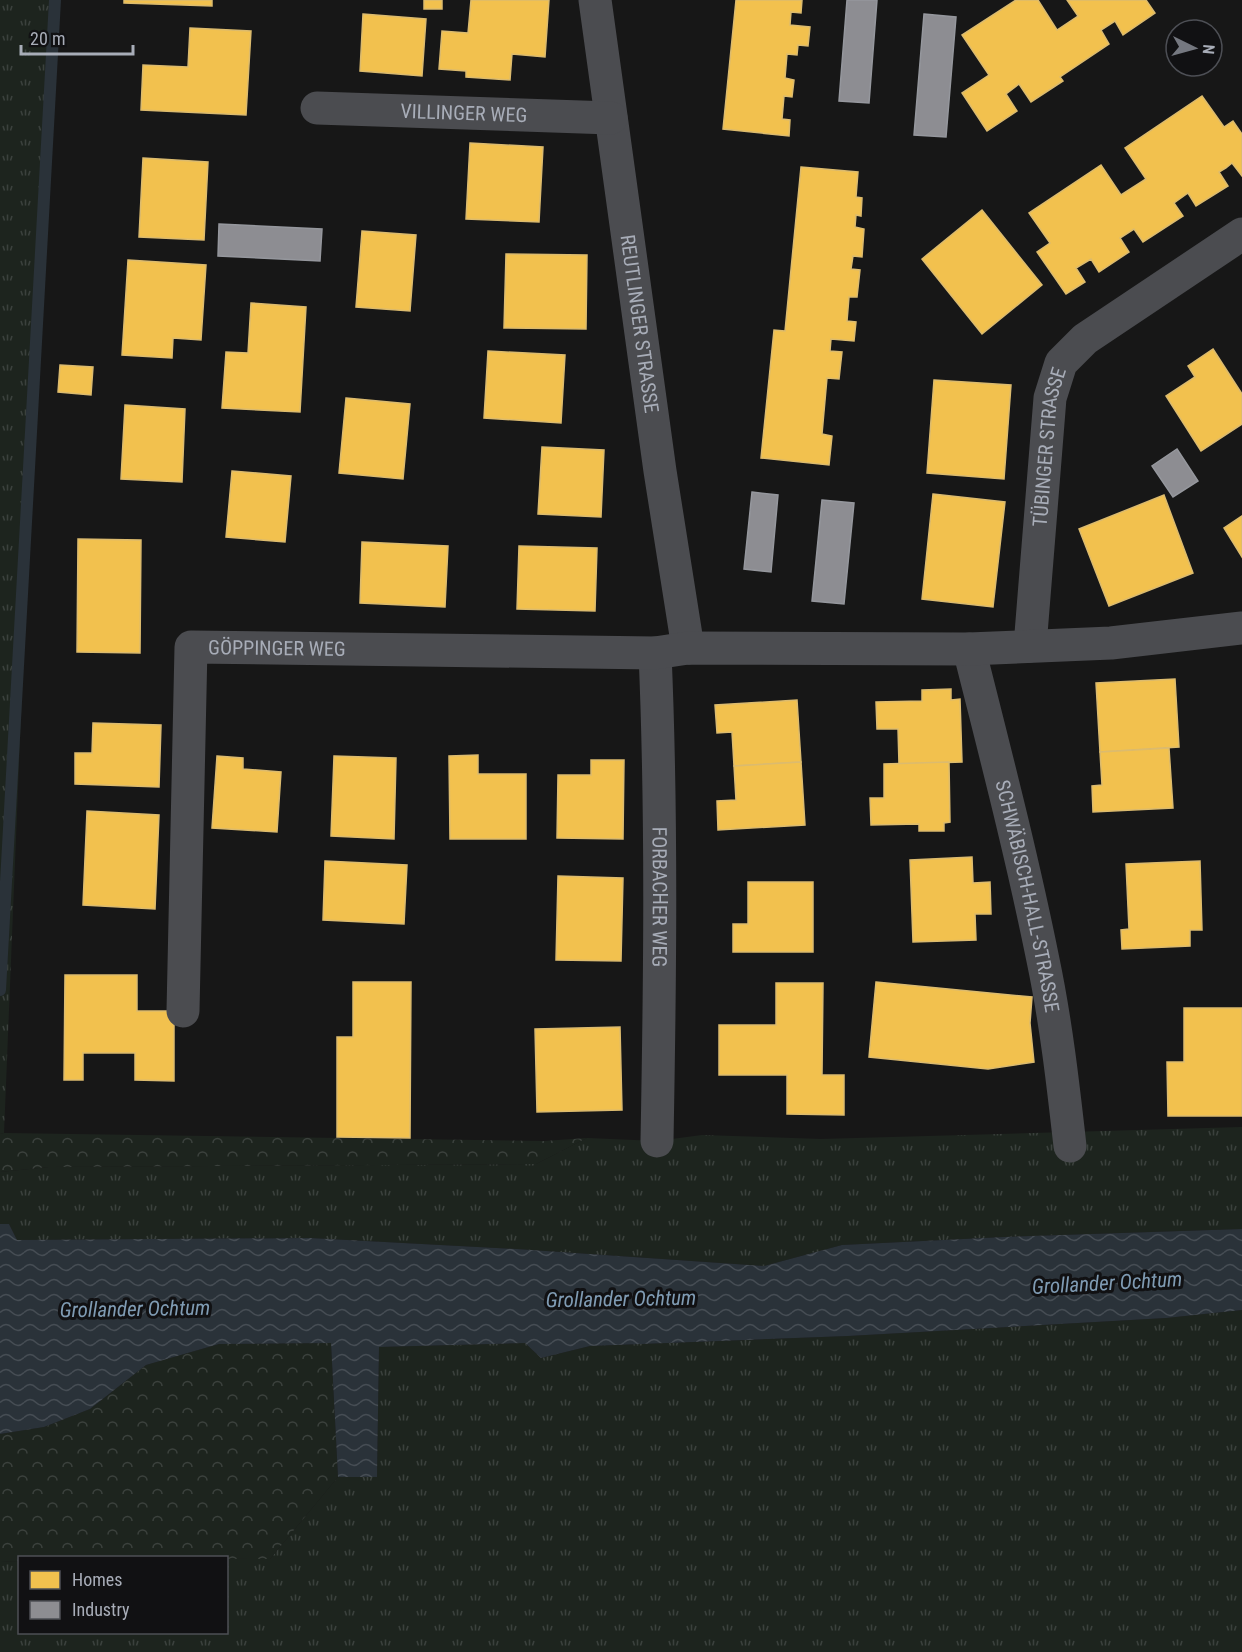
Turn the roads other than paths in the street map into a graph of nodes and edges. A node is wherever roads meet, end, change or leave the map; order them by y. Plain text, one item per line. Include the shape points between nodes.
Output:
1 (595, 0) edge
2 (317, 108) dead end
3 (611, 118) junction
4 (1242, 234) edge
5 (1242, 628) edge
6 (1030, 646) junction
7 (688, 648) junction
8 (969, 649) junction
9 (655, 653) junction
10 (183, 1011) dead end
11 (657, 1141) dead end
12 (1070, 1146) dead end

1 - 3 street, REUTLINGER STRASSE
2 - 3 street, VILLINGER WEG
3 - 7 street, REUTLINGER STRASSE
4 - 6 street, TÜBINGER STRASSE via 1085,339 1061,363 1050,398
5 - 6 street via 1111,643
6 - 8 street
7 - 8 street
7 - 9 street
8 - 12 street, SCHWÄBISCH-HALL-STRASSE via 1044,962
9 - 10 street, GÖPPINGER WEG via 191,647
9 - 11 street, FORBACHER WEG via 660,896

